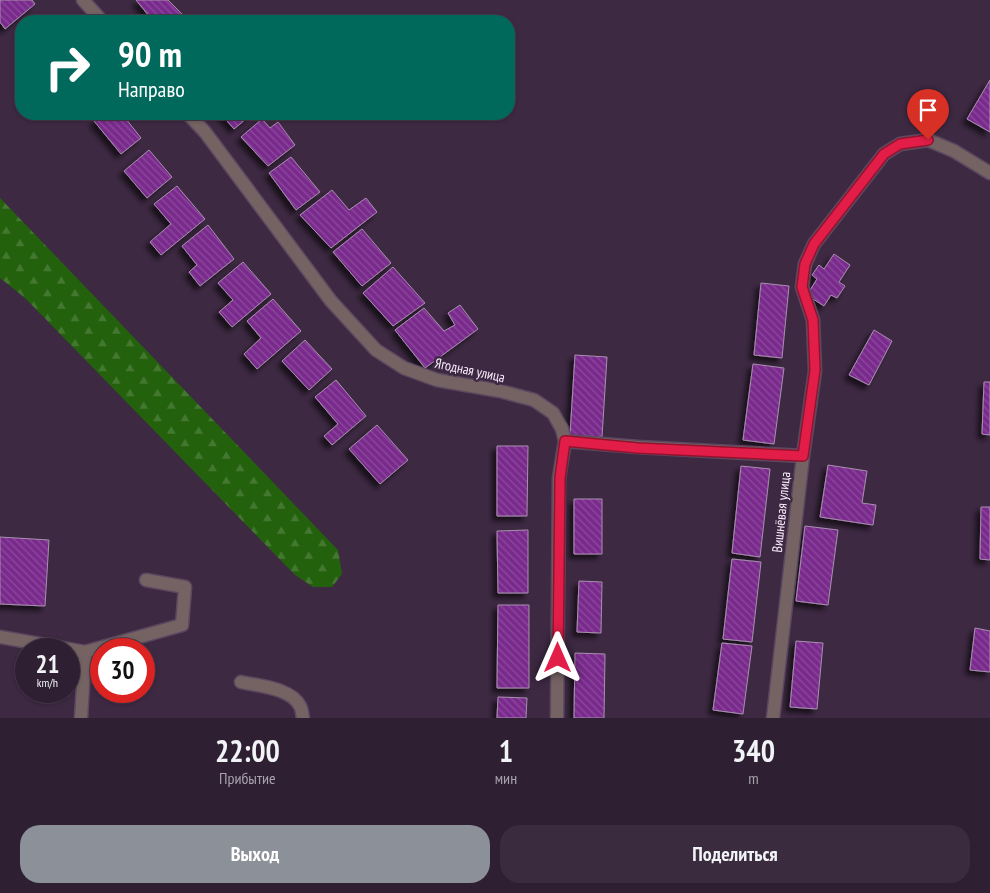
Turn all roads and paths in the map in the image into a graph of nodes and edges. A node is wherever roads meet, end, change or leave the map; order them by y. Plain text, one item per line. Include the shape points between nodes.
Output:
1 (83, 0) edge
2 (97, 15) edge
3 (194, 120) edge
4 (990, 174) edge
5 (565, 441) junction
6 (803, 456) junction
7 (146, 580) dead end
8 (0, 637) edge
9 (15, 640) edge
10 (80, 651) edge
11 (85, 652) junction
12 (241, 682) dead end
13 (81, 718) edge
14 (303, 718) edge
15 (557, 718) edge
16 (773, 718) edge

1 - 2 street
3 - 5 street, Ягодная улица via 331,301 376,350 404,368 437,380 534,400 553,413
4 - 6 street, Вишнёвая улица via 954,151 928,140 900,144 884,154 814,244 805,264 802,287 813,320 815,370
5 - 6 street
5 - 15 street, Ягодная улица via 560,478
6 - 16 street, Вишнёвая улица
7 - 11 street via 185,587 182,625
8 - 9 street
10 - 11 street
11 - 13 street
12 - 14 street via 294,698

